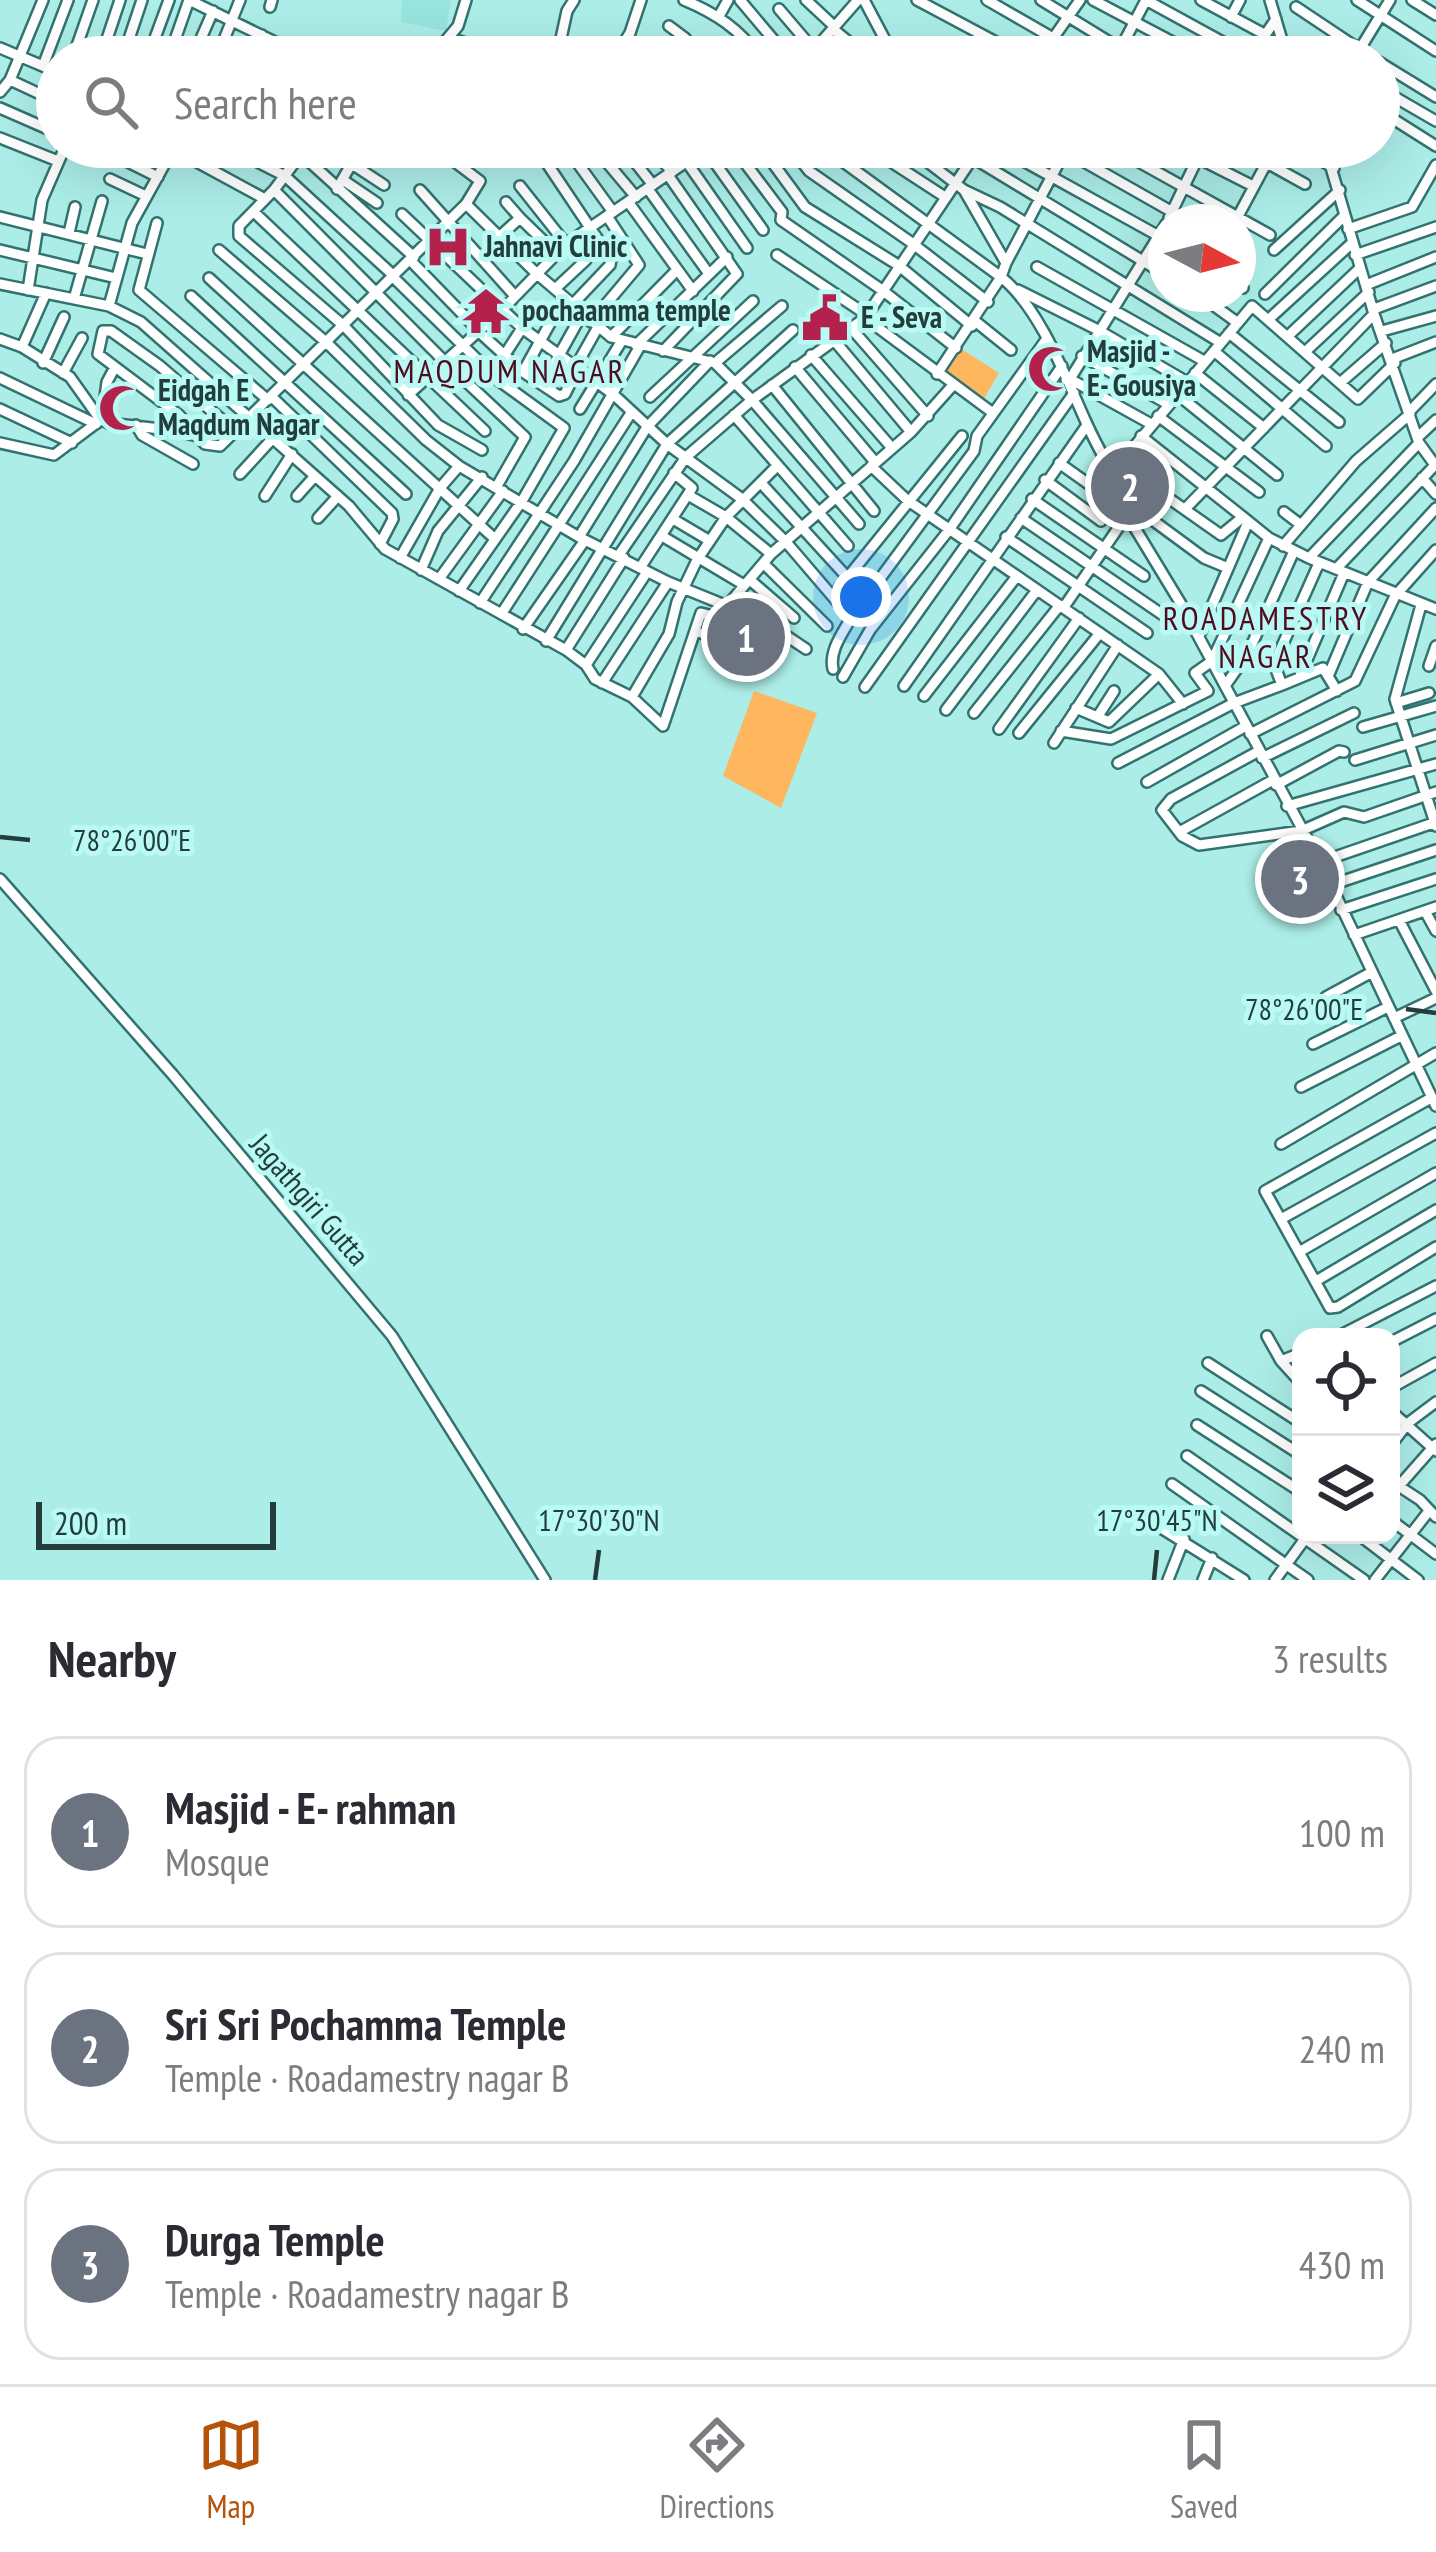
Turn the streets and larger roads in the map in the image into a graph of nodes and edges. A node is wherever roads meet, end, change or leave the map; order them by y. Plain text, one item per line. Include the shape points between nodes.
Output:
1 (43, 0) edge
2 (68, 0) edge
3 (93, 0) edge
4 (120, 0) edge
5 (142, 0) edge
6 (169, 0) edge
7 (189, 0) edge
8 (239, 0) edge
9 (466, 0) edge
10 (574, 0) edge
11 (641, 0) edge
12 (686, 0) edge
13 (728, 0) edge
14 (740, 0) edge
15 (764, 0) edge
16 (806, 0) edge
17 (838, 0) edge
18 (861, 0) edge
19 (917, 0) edge
20 (987, 0) edge
21 (1041, 0) edge
22 (1080, 0) edge
23 (1093, 0) edge
24 (1146, 0) edge
25 (1240, 0) edge
26 (1270, 0) edge
27 (1357, 0) edge
28 (1390, 0) edge
29 (1412, 0) edge
30 (1207, 2) edge
31 (1296, 7) dead end
32 (778, 9) dead end
33 (848, 10) junction
34 (213, 11) junction
35 (754, 13) junction
36 (1380, 15) junction
37 (1436, 15) edge
38 (719, 16) junction
39 (1067, 16) junction
40 (1231, 16) junction
41 (1276, 19) junction
42 (232, 20) junction
43 (1134, 21) junction
44 (669, 26) dead end
45 (834, 28) junction
46 (1264, 34) joint
47 (262, 35) edge
48 (54, 36) edge
49 (80, 36) edge
50 (108, 36) edge
51 (130, 36) edge
52 (156, 36) edge
53 (176, 36) edge
54 (202, 36) edge
55 (226, 36) edge
56 (451, 36) edge
57 (561, 36) edge
58 (628, 36) edge
59 (682, 36) edge
60 (742, 36) edge
61 (772, 36) edge
62 (799, 36) edge
63 (827, 36) edge
64 (843, 36) edge
65 (882, 36) edge
66 (985, 36) edge
67 (1045, 36) edge
68 (1052, 36) edge
69 (1095, 36) edge
70 (1126, 36) edge
71 (1162, 36) edge
72 (1212, 36) edge
73 (1281, 36) edge
74 (1334, 36) edge
75 (1367, 36) edge
76 (0, 48) edge
77 (1436, 51) edge
78 (21, 56) junction
79 (36, 63) edge
80 (1400, 75) edge
81 (4, 84) edge
82 (36, 95) edge
83 (1436, 97) edge
84 (1400, 100) edge
85 (0, 108) edge
86 (1436, 121) edge
87 (1400, 123) edge
88 (36, 124) edge
89 (0, 139) edge
90 (1436, 146) edge
91 (36, 153) edge
92 (55, 168) edge
93 (140, 168) edge
94 (163, 168) edge
95 (208, 168) edge
96 (274, 168) edge
97 (291, 168) edge
98 (322, 168) edge
99 (350, 168) edge
100 (358, 168) edge
101 (462, 168) edge
102 (550, 168) edge
103 (580, 168) edge
104 (610, 168) edge
105 (638, 168) edge
106 (666, 168) edge
107 (678, 168) edge
108 (693, 168) edge
109 (720, 168) edge
110 (749, 168) edge
111 (776, 168) edge
112 (806, 168) edge
113 (852, 168) edge
114 (900, 168) edge
115 (936, 168) edge
116 (968, 168) edge
117 (990, 168) edge
118 (1036, 168) edge
119 (1055, 168) edge
120 (1093, 168) edge
121 (1148, 168) edge
122 (1193, 168) edge
123 (1216, 168) edge
124 (1264, 168) edge
125 (1274, 168) edge
126 (1334, 168) edge
127 (1434, 170) edge
128 (670, 174) junction
129 (285, 176) junction
130 (1051, 176) junction
131 (158, 177) junction
132 (110, 179) dead end
133 (1305, 184) dead end
134 (340, 185) junction
135 (384, 185) dead end
136 (520, 186) dead end
137 (960, 186) junction
138 (1253, 186) junction
139 (651, 187) junction
140 (1183, 188) junction
141 (274, 190) junction
142 (420, 190) dead end
143 (1340, 190) junction
144 (1422, 192) junction
145 (146, 196) junction
146 (945, 197) junction
147 (1041, 198) junction
148 (265, 199) junction
149 (633, 200) junction
150 (1436, 200) edge
151 (102, 201) dead end
152 (506, 202) dead end
153 (377, 203) dead end
154 (1176, 204) edge
155 (1210, 204) edge
156 (1244, 204) edge
157 (466, 205) junction
158 (1148, 206) edge
159 (75, 207) dead end
160 (254, 212) junction
161 (402, 214) dead end
162 (610, 214) junction
163 (1345, 215) junction
164 (0, 217) edge
165 (520, 218) junction
166 (448, 222) junction
167 (928, 222) junction
168 (158, 223) dead end
169 (1027, 223) junction
170 (37, 225) junction
171 (1436, 227) edge
172 (590, 228) junction
173 (1256, 228) edge
174 (1348, 229) junction
175 (763, 230) dead end
176 (1148, 230) edge
177 (69, 233) junction
178 (1270, 235) dead end
179 (499, 236) junction
180 (89, 238) junction
181 (429, 241) junction
182 (913, 243) junction
183 (1352, 243) junction
184 (566, 244) junction
185 (124, 247) junction
186 (747, 248) dead end
187 (0, 250) edge
188 (219, 250) dead end
189 (1274, 250) dead end
190 (556, 253) junction
191 (147, 254) junction
192 (1148, 254) edge
193 (777, 255) dead end
194 (1355, 255) junction
195 (32, 256) junction
196 (727, 257) junction
197 (1436, 257) edge
198 (412, 258) junction
199 (586, 260) dead end
200 (1142, 260) junction
201 (1006, 263) junction
202 (1148, 264) edge
203 (898, 265) junction
204 (1037, 267) dead end
205 (1360, 268) junction
206 (80, 270) junction
207 (677, 270) junction
208 (536, 273) junction
209 (710, 274) junction
210 (393, 276) junction
211 (1001, 277) junction
212 (116, 278) junction
213 (209, 278) dead end
214 (1126, 283) junction
215 (0, 284) edge
216 (1436, 286) edge
217 (1013, 287) junction
218 (1367, 289) junction
219 (28, 290) junction
220 (882, 290) junction
221 (378, 291) junction
222 (693, 291) junction
223 (46, 293) junction
224 (1265, 294) dead end
225 (191, 296) dead end
226 (515, 296) junction
227 (564, 297) junction
228 (74, 299) junction
229 (752, 301) dead end
230 (988, 302) junction
231 (110, 306) junction
232 (782, 306) dead end
233 (360, 309) junction
234 (502, 310) junction
235 (1110, 310) junction
236 (1374, 311) junction
237 (1223, 312) edge
238 (866, 316) junction
239 (1436, 316) edge
240 (64, 317) dead end
241 (1269, 319) junction
242 (590, 321) junction
243 (974, 323) junction
244 (1238, 323) junction
245 (344, 326) junction
246 (522, 328) junction
247 (851, 328) junction
248 (793, 330) dead end
249 (1098, 330) junction
250 (478, 331) junction
251 (1288, 336) junction
252 (1384, 337) junction
253 (82, 338) dead end
254 (0, 339) edge
255 (616, 339) junction
256 (832, 339) junction
257 (541, 340) junction
258 (1046, 340) junction
259 (1222, 342) junction
260 (1436, 342) edge
261 (327, 343) junction
262 (463, 344) junction
263 (638, 346) junction
264 (22, 347) junction
265 (956, 348) junction
266 (1011, 350) dead end
267 (663, 351) junction
268 (1306, 352) junction
269 (560, 355) junction
270 (812, 355) junction
271 (504, 356) junction
272 (691, 356) junction
273 (1082, 356) junction
274 (444, 361) junction
275 (1394, 361) junction
276 (712, 362) junction
277 (1204, 362) junction
278 (43, 363) junction
279 (306, 363) junction
280 (1062, 366) junction
281 (115, 367) junction
282 (577, 367) junction
283 (794, 367) junction
284 (1322, 368) junction
285 (523, 372) junction
286 (63, 373) junction
287 (938, 374) junction
288 (428, 375) junction
289 (0, 378) edge
290 (1191, 378) junction
291 (734, 379) junction
292 (1068, 380) junction
293 (287, 382) junction
294 (595, 383) junction
295 (1340, 383) junction
296 (543, 384) junction
297 (954, 384) junction
298 (1436, 384) edge
299 (772, 385) junction
300 (1302, 389) junction
301 (1074, 393) junction
302 (613, 394) junction
303 (1177, 394) junction
304 (408, 395) junction
305 (650, 397) dead end
306 (270, 398) junction
307 (752, 400) junction
308 (1168, 404) junction
309 (0, 409) edge
310 (1282, 409) junction
311 (580, 410) dead end
312 (631, 413) junction
313 (993, 413) junction
314 (1409, 413) junction
315 (734, 415) junction
316 (928, 416) junction
317 (251, 417) junction
318 (1155, 420) junction
319 (1436, 420) edge
320 (99, 422) junction
321 (1339, 422) dead end
322 (136, 425) junction
323 (1087, 425) junction
324 (647, 427) junction
325 (1264, 428) junction
326 (485, 431) dead end
327 (236, 432) junction
328 (911, 432) junction
329 (197, 436) junction
330 (962, 436) dead end
331 (1141, 436) junction
332 (525, 437) junction
333 (273, 438) junction
334 (1419, 440) junction
335 (1, 442) edge
336 (72, 442) junction
337 (667, 444) junction
338 (1325, 446) dead end
339 (892, 448) junction
340 (1244, 448) junction
341 (482, 450) dead end
342 (550, 452) junction
343 (292, 454) junction
344 (686, 457) junction
345 (1059, 463) junction
346 (193, 464) dead end
347 (873, 464) junction
348 (1435, 465) edge
349 (459, 466) junction
350 (778, 466) junction
351 (1226, 466) junction
352 (1116, 468) junction
353 (674, 473) junction
354 (240, 474) dead end
355 (1277, 475) dead end
356 (315, 476) junction
357 (482, 477) junction
358 (1422, 478) junction
359 (1046, 480) junction
360 (852, 482) junction
361 (760, 483) junction
362 (1206, 487) junction
363 (440, 488) junction
364 (500, 488) junction
365 (1259, 492) dead end
366 (406, 494) dead end
367 (1436, 494) edge
368 (266, 496) dead end
369 (297, 496) dead end
370 (338, 496) junction
371 (688, 496) junction
372 (835, 497) junction
373 (742, 499) junction
374 (1032, 499) junction
375 (907, 500) junction
376 (522, 501) junction
377 (1186, 507) junction
378 (457, 508) junction
379 (1436, 508) edge
380 (540, 511) junction
381 (874, 511) dead end
382 (1129, 511) junction
383 (1284, 512) dead end
384 (818, 513) junction
385 (928, 514) junction
386 (318, 518) dead end
387 (726, 518) junction
388 (1021, 518) junction
389 (673, 519) junction
390 (1245, 520) junction
391 (1101, 521) dead end
392 (859, 524) dead end
393 (476, 525) junction
394 (559, 525) junction
395 (1301, 525) junction
396 (802, 528) junction
397 (949, 530) junction
398 (662, 536) junction
399 (1006, 537) junction
400 (582, 538) junction
401 (1269, 538) junction
402 (495, 539) junction
403 (710, 541) junction
404 (786, 542) junction
405 (380, 544) junction
406 (968, 544) junction
407 (602, 546) junction
408 (848, 546) dead end
409 (1288, 548) junction
410 (1104, 550) junction
411 (1436, 550) edge
412 (622, 557) junction
413 (400, 558) junction
414 (768, 559) junction
415 (697, 560) junction
416 (992, 560) junction
417 (1314, 561) junction
418 (1091, 567) junction
419 (1228, 568) junction
420 (421, 570) junction
421 (644, 570) junction
422 (1340, 571) junction
423 (1017, 576) junction
424 (1144, 576) dead end
425 (847, 577) junction
426 (439, 579) junction
427 (1368, 582) junction
428 (668, 583) junction
429 (747, 583) junction
430 (682, 587) junction
431 (839, 588) dead end
432 (1078, 588) junction
433 (1037, 590) junction
434 (459, 591) junction
435 (1395, 596) junction
436 (480, 603) junction
437 (730, 603) junction
438 (1421, 605) junction
439 (1062, 606) junction
440 (1436, 609) edge
441 (502, 613) junction
442 (1163, 616) dead end
443 (721, 618) junction
444 (794, 618) dead end
445 (851, 618) junction
446 (1079, 618) junction
447 (827, 626) dead end
448 (524, 629) junction
449 (694, 631) junction
450 (1100, 633) junction
451 (1198, 636) junction
452 (546, 640) junction
453 (1436, 646) edge
454 (1121, 647) junction
455 (806, 649) dead end
456 (566, 650) junction
457 (1212, 661) junction
458 (586, 665) junction
459 (1429, 666) dead end
460 (833, 669) dead end
461 (1159, 674) junction
462 (1329, 674) junction
463 (1300, 676) junction
464 (843, 677) dead end
465 (602, 683) junction
466 (1282, 685) junction
467 (904, 686) dead end
468 (1225, 686) junction
469 (865, 687) dead end
470 (1114, 691) dead end
471 (1336, 691) junction
472 (1429, 693) dead end
473 (924, 696) dead end
474 (632, 697) junction
475 (1234, 703) junction
476 (1396, 703) junction
477 (1183, 704) junction
478 (1436, 706) edge
479 (1076, 708) junction
480 (946, 710) dead end
481 (974, 713) dead end
482 (1354, 713) dead end
483 (1098, 716) junction
484 (1399, 719) junction
485 (1363, 727) dead end
486 (998, 728) dead end
487 (1248, 730) junction
488 (1061, 731) junction
489 (1019, 733) dead end
490 (1436, 735) edge
491 (1408, 741) junction
492 (1054, 743) dead end
493 (1344, 752) dead end
494 (1260, 755) junction
495 (1355, 760) dead end
496 (1118, 763) dead end
497 (1436, 764) edge
498 (1417, 770) junction
499 (1147, 782) dead end
500 (1275, 783) junction
501 (1432, 794) edge
502 (1287, 806) junction
503 (1436, 823) edge
504 (1181, 831) junction
505 (1301, 831) junction
506 (1436, 850) edge
507 (1319, 862) junction
508 (0, 879) edge
509 (1436, 879) edge
510 (1331, 885) junction
511 (1431, 909) edge
512 (1341, 910) junction
513 (1399, 920) junction
514 (1436, 931) edge
515 (1354, 935) junction
516 (1372, 972) junction
517 (1436, 995) edge
518 (1326, 997) dead end
519 (1391, 1013) junction
520 (1401, 1036) junction
521 (1313, 1044) dead end
522 (1436, 1053) edge
523 (1416, 1064) junction
524 (1301, 1087) dead end
525 (1434, 1102) edge
526 (1436, 1133) edge
527 (1281, 1144) dead end
528 (1436, 1173) edge
529 (1436, 1210) edge
530 (1281, 1219) junction
531 (1436, 1247) edge
532 (1299, 1252) junction
533 (1316, 1281) junction
534 (1436, 1286) edge
535 (1436, 1318) edge
536 (1354, 1328) edge
537 (1267, 1336) dead end
538 (1400, 1337) edge
539 (1292, 1357) edge
540 (1281, 1361) junction
541 (1208, 1363) dead end
542 (1436, 1363) edge
543 (1292, 1373) edge
544 (1400, 1383) edge
545 (1202, 1391) dead end
546 (1436, 1402) edge
547 (1292, 1417) edge
548 (1400, 1418) edge
549 (1408, 1424) junction
550 (1197, 1425) dead end
551 (1398, 1436) edge
552 (1435, 1447) edge
553 (1292, 1449) edge
554 (1187, 1456) dead end
555 (1400, 1479) edge
556 (1172, 1484) dead end
557 (1292, 1486) edge
558 (1400, 1488) edge
559 (1433, 1514) edge
560 (1292, 1527) edge
561 (1400, 1527) edge
562 (1161, 1528) dead end
563 (1409, 1534) junction
564 (1184, 1540) junction
565 (1301, 1544) edge
566 (1315, 1544) edge
567 (1371, 1544) edge
568 (1436, 1554) edge
569 (1212, 1558) junction
570 (1389, 1558) junction
571 (1286, 1564) junction
572 (1239, 1579) edge
573 (545, 1580) edge
574 (1168, 1580) edge
575 (1203, 1580) edge
576 (1275, 1580) edge
577 (1308, 1580) edge
578 (1364, 1580) edge
579 (1375, 1580) edge
580 (1418, 1580) edge

1 - 78 street
2 - 48 street
3 - 49 street
4 - 50 street
5 - 51 street
6 - 52 street
7 - 34 street
7 - 53 street
8 - 42 street
9 - 56 street
10 - 57 street
11 - 58 street
12 - 38 street
13 - 38 street
14 - 35 street
15 - 35 street
16 - 45 street
17 - 33 street
18 - 33 street
18 - 65 street
19 - 66 street
20 - 67 street
21 - 39 street
22 - 39 street
23 - 43 street
24 - 43 street
24 - 72 street
25 - 40 street
26 - 41 street
27 - 36 street
28 - 36 street
29 - 37 street
30 - 40 street
31 - 74 street
32 - 62 street
33 - 45 street
34 - 42 street
34 - 54 street
35 - 61 street
36 - 75 street
36 - 77 street
38 - 60 street
39 - 68 street
39 - 69 street
40 - 46 street
41 - 46 street
41 - 73 street
42 - 47 street
42 - 55 street
43 - 70 street
43 - 71 street
44 - 59 street
45 - 63 street
45 - 64 street
76 - 78 street
78 - 79 street
78 - 81 street
80 - 83 street
81 - 82 street
84 - 86 street
85 - 88 street
87 - 90 street
89 - 91 street
92 - 170 street
93 - 131 street
94 - 131 street
95 - 148 street
96 - 129 street
97 - 129 street
98 - 134 street
99 - 134 street
100 - 135 street
101 - 157 street via 480,182
102 - 172 street
103 - 162 street
104 - 149 street
105 - 139 street
106 - 128 street
107 - 128 street
108 - 186 street
109 - 175 street
110 - 220 street via 781,220
111 - 203 street via 805,207
112 - 182 street
113 - 167 street
114 - 146 street
115 - 137 street
116 - 137 street
117 - 147 street
118 - 130 street
119 - 130 street
120 - 158 street
121 - 140 street
122 - 140 street
123 - 138 street
124 - 138 street
125 - 133 street
126 - 143 street
127 - 144 street
128 - 139 street
128 - 196 street
129 - 141 street
129 - 210 street
130 - 147 street
130 - 176 street
131 - 145 street
132 - 145 street
134 - 153 street
134 - 198 street
136 - 184 street
137 - 146 street
137 - 169 street
137 - 201 street
138 - 156 street
139 - 149 street
139 - 209 street
140 - 154 street
140 - 155 street
141 - 148 street
141 - 221 street
142 - 166 street
143 - 163 street
143 - 189 street
144 - 150 street
144 - 174 street via 1412,207
145 - 185 street
146 - 167 street
147 - 169 street
147 - 200 street
148 - 160 street
149 - 162 street
149 - 207 street
151 - 180 street
152 - 165 street
157 - 166 street
157 - 179 street
159 - 177 street
160 - 233 street
160 - 245 street via 238,226 239,236
161 - 181 street
162 - 172 street
162 - 242 street via 639,265
163 - 174 street
163 - 224 street
164 - 170 street
165 - 179 street
165 - 190 street
166 - 181 street
166 - 226 street
167 - 182 street
167 - 211 street
168 - 191 street
169 - 201 street
169 - 214 street
170 - 177 street
170 - 195 street
171 - 194 street
172 - 184 street
172 - 227 street via 611,262
173 - 178 street
174 - 183 street
177 - 180 street
179 - 208 street
180 - 185 street
180 - 206 street
181 - 198 street
181 - 234 street
182 - 203 street
182 - 230 street
183 - 194 street
183 - 241 street
184 - 190 street
185 - 191 street
185 - 212 street
187 - 195 street
188 - 261 street
190 - 208 street
191 - 306 street via 142,294
192 - 200 street
193 - 238 street
194 - 205 street
195 - 206 street
195 - 219 street
196 - 209 street
196 - 267 street via 736,278
197 - 218 street
198 - 210 street
198 - 250 street
199 - 227 street
200 - 202 street
200 - 214 street
201 - 211 street
203 - 220 street
203 - 243 street
204 - 235 street
205 - 218 street
205 - 251 street
206 - 212 street
206 - 228 street
207 - 222 street
207 - 255 street
208 - 226 street
208 - 227 street
209 - 222 street
210 - 221 street
210 - 262 street
211 - 217 street
211 - 230 street
212 - 231 street
213 - 279 street
214 - 235 street
214 - 259 street
215 - 219 street
216 - 236 street
217 - 249 street
217 - 258 street
218 - 236 street
218 - 268 street
219 - 223 street
220 - 238 street
220 - 265 street
221 - 233 street
221 - 274 street
222 - 263 street
223 - 228 street
223 - 264 street
225 - 293 street
226 - 234 street
227 - 242 street
227 - 257 street
228 - 231 street
229 - 272 street
230 - 243 street
231 - 317 street via 161,337
232 - 276 street
233 - 245 street
233 - 288 street
234 - 246 street
234 - 250 street
235 - 249 street
235 - 277 street
236 - 252 street
236 - 284 street
237 - 244 street
238 - 247 street
238 - 287 street
239 - 252 street
240 - 278 street
241 - 244 street via 1252,306
241 - 251 street
242 - 255 street
242 - 269 street
242 - 282 street
243 - 265 street
243 - 266 street
244 - 259 street
245 - 261 street
245 - 304 street
246 - 257 street
246 - 271 street
247 - 256 street
247 - 316 street
248 - 291 street
249 - 273 street
249 - 290 street
250 - 262 street
250 - 271 street
251 - 268 street
252 - 275 street
252 - 295 street
253 - 286 street
254 - 264 street
255 - 263 street
255 - 294 street
256 - 270 street
256 - 328 street
257 - 269 street
257 - 285 street
258 - 280 street
258 - 313 street
259 - 277 street
259 - 300 street
259 - 310 street
260 - 275 street
261 - 279 street
261 - 349 street
262 - 274 street
262 - 342 street via 563,425
263 - 267 street
263 - 302 street
264 - 278 street
265 - 287 street
267 - 272 street
268 - 284 street
269 - 282 street
269 - 296 street
270 - 283 street
270 - 339 street
271 - 285 street
272 - 276 street
272 - 305 street
273 - 292 street
273 - 308 street
274 - 288 street
274 - 332 street
275 - 295 street via 1358,399
275 - 314 street
276 - 291 street
276 - 324 street
277 - 290 street
278 - 286 street
279 - 293 street
279 - 363 street
280 - 292 street
280 - 397 street
281 - 320 street
281 - 327 street via 97,350 107,329
281 - 329 street
282 - 294 street
282 - 296 street via 562,395
283 - 299 street
283 - 347 street
284 - 295 street
284 - 300 street
285 - 296 street
286 - 320 street
287 - 297 street
288 - 304 street
288 - 326 street
289 - 320 street
290 - 303 street
290 - 325 street
291 - 307 street
291 - 337 street
292 - 301 street
292 - 318 street
293 - 306 street
293 - 366 street
294 - 302 street
294 - 311 street
297 - 313 street
297 - 316 street
298 - 314 street
299 - 307 street
299 - 360 street
300 - 310 street
300 - 321 street
301 - 323 street
301 - 406 street
302 - 312 street
302 - 380 street
303 - 308 street
303 - 340 street
304 - 341 street via 438,425
306 - 317 street
306 - 405 street via 392,513
307 - 315 street
307 - 372 street
308 - 318 street
309 - 336 street
310 - 325 street
310 - 338 street
312 - 324 street
312 - 394 street
313 - 385 street
314 - 334 street
314 - 395 street
315 - 344 street
315 - 350 street
316 - 328 street
317 - 327 street
317 - 333 street
318 - 331 street
318 - 351 street
319 - 334 street
320 - 322 street
320 - 336 street
322 - 329 street
322 - 346 street
323 - 345 street
323 - 352 street
324 - 337 street
324 - 400 street
325 - 340 street
327 - 329 street via 220,446
328 - 339 street
330 - 375 street
331 - 352 street
331 - 362 street
332 - 342 street
332 - 364 street
333 - 343 street
333 - 354 street
334 - 348 street
334 - 417 street
335 - 336 street via 54,455
337 - 344 street
337 - 407 street
339 - 347 street
340 - 351 street
340 - 355 street
342 - 376 street
343 - 356 street
343 - 368 street
344 - 353 street
344 - 373 street
345 - 359 street
345 - 382 street
347 - 360 street
347 - 375 street
348 - 358 street
349 - 357 street
349 - 363 street
350 - 361 street
350 - 384 street
351 - 362 street
351 - 365 street
352 - 377 street
352 - 382 street
353 - 371 street via 692,487
353 - 412 street
356 - 369 street
356 - 370 street
357 - 364 street
357 - 378 street
358 - 367 street
358 - 422 street
359 - 374 street
359 - 391 street
360 - 372 street
360 - 381 street
361 - 373 street
361 - 396 street
362 - 377 street
362 - 390 street
363 - 378 street
363 - 413 street
364 - 376 street
364 - 393 street
370 - 386 street
370 - 405 street
371 - 387 street
371 - 389 street
372 - 384 street
372 - 392 street
373 - 387 street
373 - 404 street
374 - 388 street
374 - 410 street
375 - 385 street
375 - 425 street
376 - 380 street
376 - 402 street
377 - 390 street via 1221,535
378 - 393 street
378 - 420 street
379 - 427 street
380 - 394 street
380 - 436 street
382 - 410 street
382 - 419 street
382 - 451 street
383 - 395 street
384 - 396 street
384 - 408 street
385 - 397 street
385 - 445 street
387 - 403 street
387 - 414 street
388 - 399 street
388 - 418 street
389 - 398 street
389 - 403 street
390 - 401 street
390 - 419 street
393 - 402 street
393 - 426 street
394 - 400 street
394 - 441 street
395 - 409 street
396 - 404 street
396 - 425 street
397 - 406 street
397 - 464 street
398 - 415 street
398 - 421 street
399 - 416 street
399 - 432 street
400 - 407 street
400 - 448 street
401 - 409 street
401 - 457 street
402 - 434 street
403 - 415 street
404 - 414 street
404 - 445 street
405 - 413 street
406 - 416 street
406 - 469 street
407 - 412 street
407 - 452 street
409 - 417 street
409 - 468 street via 1248,653
410 - 418 street
410 - 424 street
411 - 435 street
412 - 421 street
412 - 456 street
413 - 420 street
414 - 429 street
414 - 447 street
415 - 429 street
415 - 430 street
416 - 423 street
416 - 467 street
417 - 422 street
417 - 466 street via 1275,657
418 - 432 street
418 - 442 street
419 - 451 street
420 - 426 street
421 - 428 street
421 - 458 street
422 - 427 street
422 - 463 street
423 - 433 street
423 - 473 street
425 - 431 street
426 - 434 street
427 - 435 street
427 - 462 street
428 - 430 street
428 - 465 street
429 - 437 street
429 - 444 street
430 - 437 street
430 - 474 street via 669,634
432 - 439 street
432 - 454 street via 1143,631
433 - 439 street
433 - 480 street
434 - 436 street
435 - 438 street
435 - 471 street via 1355,681
436 - 441 street
437 - 443 street
437 - 455 street
438 - 440 street
438 - 476 street
439 - 446 street
439 - 481 street
441 - 448 street
443 - 449 street via 712,637
443 - 449 street via 703,611
445 - 460 street
446 - 450 street
446 - 486 street
448 - 452 street
449 - 474 street via 663,726
450 - 454 street
450 - 489 street
451 - 457 street
452 - 456 street
453 - 459 street
454 - 461 street
454 - 479 street
456 - 458 street
457 - 468 street
457 - 477 street via 1195,673 1208,691
458 - 465 street
461 - 477 street
461 - 483 street via 1109,722
462 - 463 street via 1322,668
462 - 471 street
463 - 466 street
465 - 474 street
466 - 475 street
468 - 475 street
470 - 483 street
471 - 487 street
472 - 476 street
475 - 487 street
475 - 496 street
476 - 484 street
477 - 488 street via 1111,739
478 - 484 street
479 - 483 street
479 - 488 street
482 - 494 street
484 - 485 street
484 - 491 street
487 - 494 street
487 - 499 street
488 - 492 street
490 - 491 street
491 - 495 street
491 - 498 street
493 - 500 street
494 - 500 street
494 - 504 street via 1171,800 1162,810
497 - 498 street
498 - 501 street
498 - 502 street
500 - 502 street
500 - 504 street
501 - 503 street
501 - 505 street via 1364,817 1344,812
502 - 505 street
503 - 507 street
504 - 505 street via 1199,844
505 - 507 street
506 - 510 street
507 - 510 street
508 - 573 street, Jagathgiri Gutta via 392,1336
509 - 512 street
510 - 512 street
511 - 513 street
511 - 514 street
512 - 515 street
513 - 515 street
513 - 517 street
515 - 516 street
516 - 518 street
516 - 519 street
517 - 519 street
519 - 520 street
519 - 521 street
520 - 523 street
520 - 524 street
522 - 523 street
523 - 525 street
523 - 527 street
525 - 530 street via 1265,1191
526 - 530 street
528 - 532 street
529 - 533 street
530 - 532 street
531 - 533 street via 1333,1308
532 - 533 street
534 - 536 street
535 - 538 street
537 - 540 street
539 - 540 street
540 - 543 street
541 - 547 street
542 - 544 street
545 - 553 street
546 - 549 street
548 - 549 street
549 - 551 street
549 - 552 street
550 - 557 street
552 - 555 street
554 - 560 street
556 - 571 street
558 - 559 street
559 - 563 street
561 - 563 street
562 - 564 street
563 - 568 street
563 - 570 street
564 - 569 street
564 - 574 street
565 - 571 street
566 - 578 street
567 - 570 street
569 - 572 street
569 - 575 street
570 - 579 street
570 - 580 street
571 - 576 street
571 - 577 street

